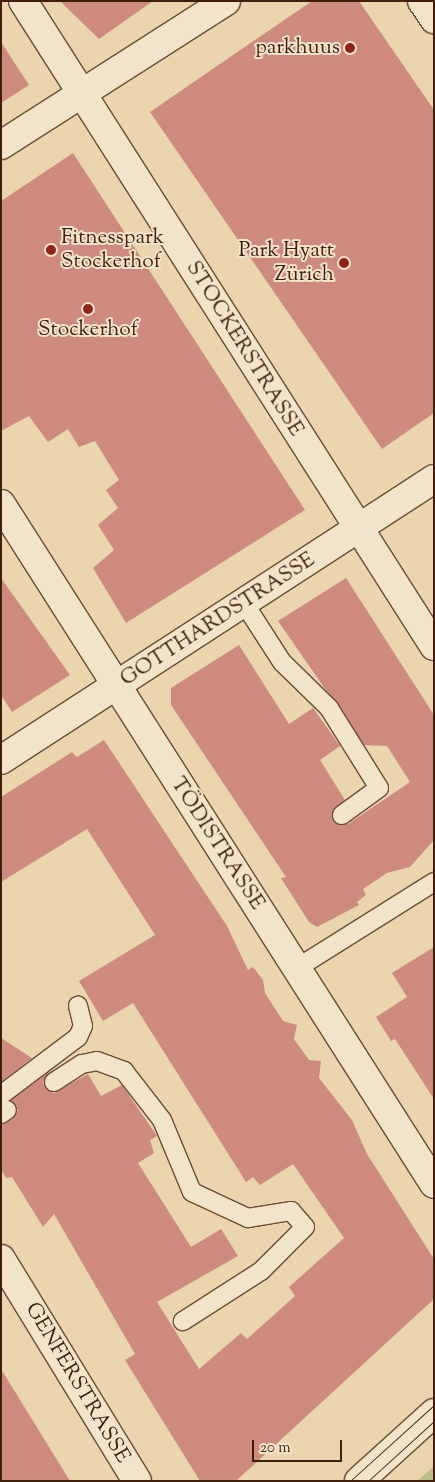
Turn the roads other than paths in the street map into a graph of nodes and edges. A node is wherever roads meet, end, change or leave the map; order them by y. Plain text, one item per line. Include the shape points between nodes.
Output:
1 (23, 1) edge
2 (226, 1) edge
3 (422, 1) edge
4 (434, 19) edge
5 (81, 93) junction
6 (1, 145) edge
7 (434, 479) edge
8 (1, 504) edge
9 (358, 529) junction
10 (244, 603) junction
11 (434, 646) edge
12 (117, 686) junction
13 (1, 760) edge
14 (342, 815) dead end
15 (434, 882) edge
16 (297, 968) junction
17 (78, 1006) dead end
18 (54, 1082) dead end
19 (3, 1106) edge
20 (434, 1184) edge
21 (1, 1259) edge
22 (183, 1321) dead end
23 (434, 1413) edge
24 (137, 1481) edge
25 (359, 1481) edge

1 - 5 street, STOCKERSTRASSE
2 - 5 street
3 - 4 street
5 - 6 street
5 - 9 street, STOCKERSTRASSE
7 - 9 street, GOTTHARDSTRASSE
8 - 12 street, TÖDISTRASSE
9 - 10 street, GOTTHARDSTRASSE
9 - 11 street, STOCKERSTRASSE
10 - 12 street, GOTTHARDSTRASSE
10 - 14 lane via 282,662 329,708 379,788
12 - 13 street, GOTTHARDSTRASSE
12 - 16 street, TÖDISTRASSE
15 - 16 lane
16 - 20 street, TÖDISTRASSE
17 - 19 lane via 83,1026 78,1037
18 - 22 lane via 82,1064 97,1061 124,1071 162,1120 192,1192 248,1218 291,1211 305,1228 261,1271
21 - 24 street, GENFERSTRASSE
23 - 25 street

